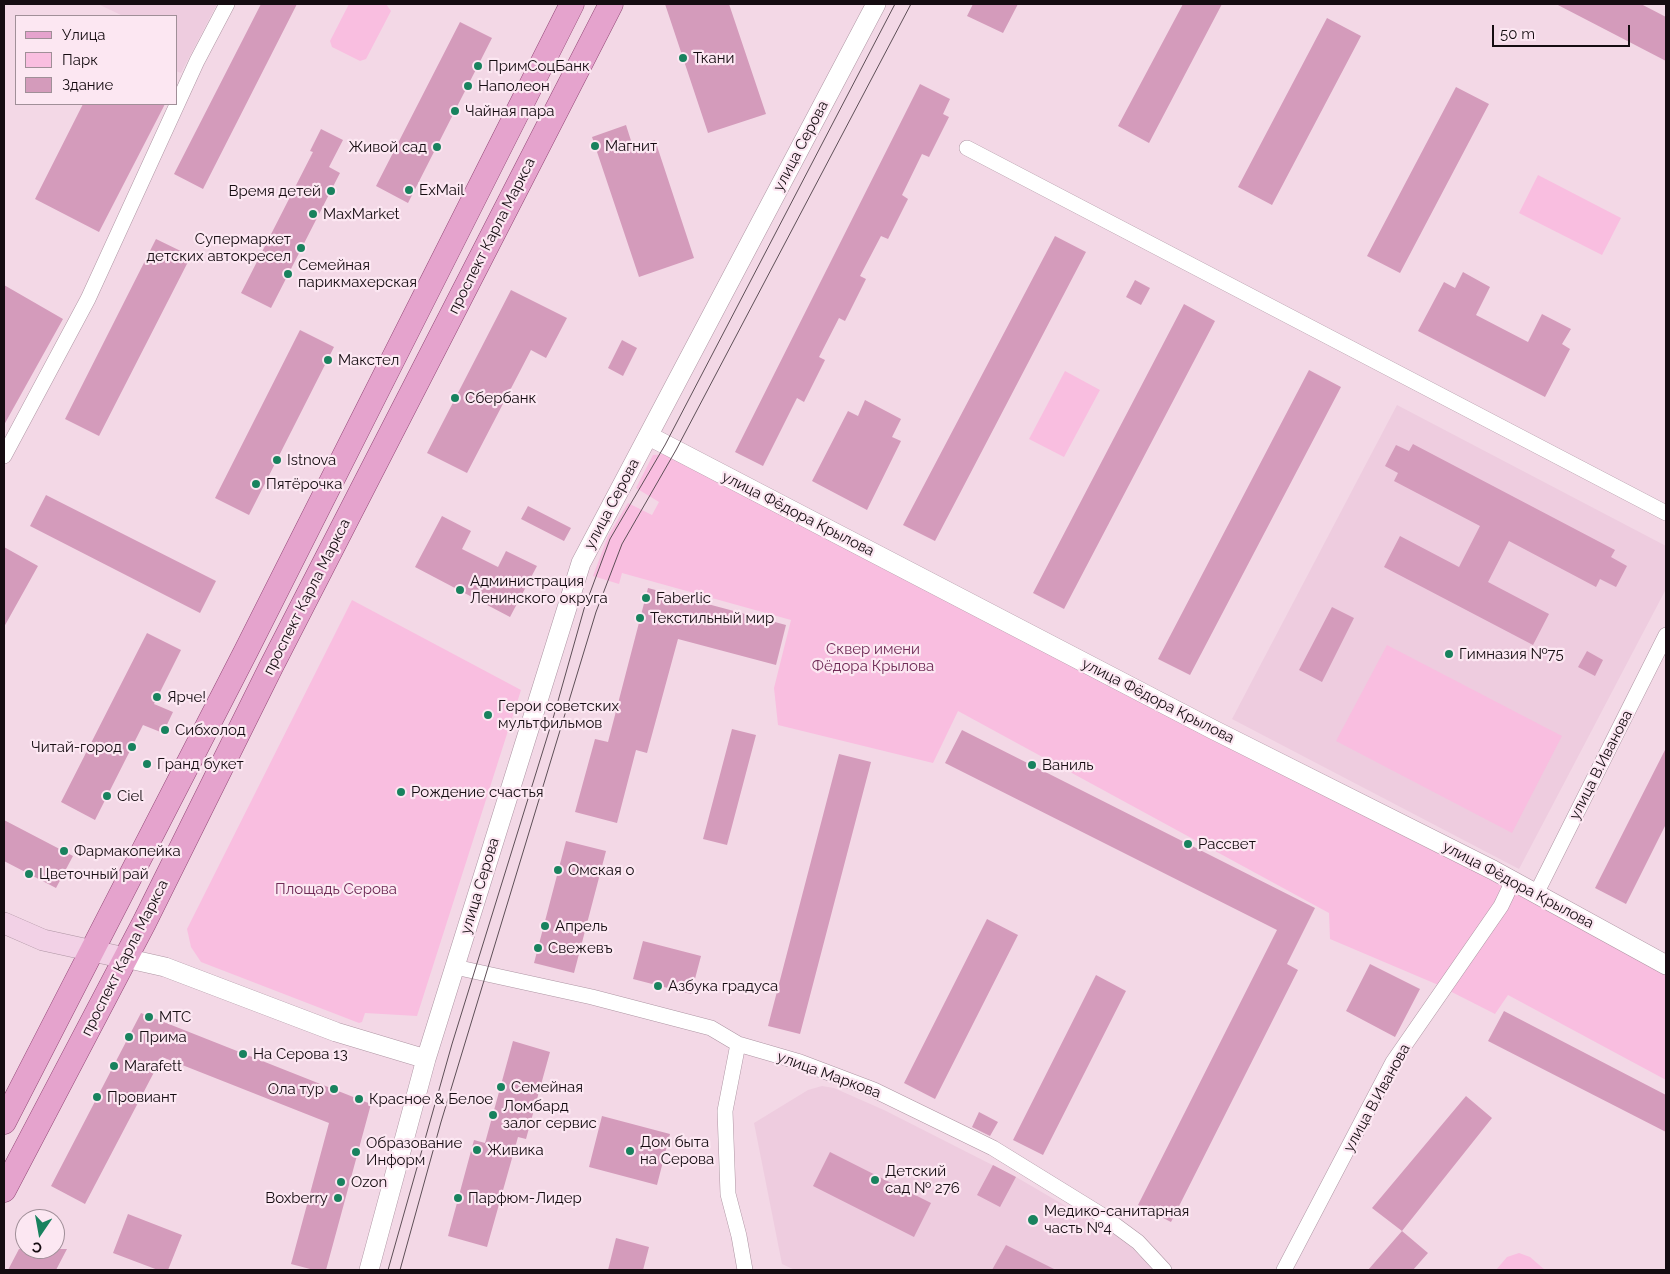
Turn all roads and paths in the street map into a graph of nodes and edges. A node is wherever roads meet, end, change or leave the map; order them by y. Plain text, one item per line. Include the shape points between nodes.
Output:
1 (227, 4) edge
2 (572, 4) edge
3 (611, 4) edge
4 (876, 4) edge
5 (178, 102) edge
6 (177, 105) edge
7 (967, 148) dead end
8 (358, 428) junction
9 (648, 436) junction
10 (386, 442) junction
11 (4, 456) edge
12 (1666, 514) edge
13 (1666, 635) edge
14 (1512, 881) junction
15 (1536, 894) junction
16 (4, 923) edge
17 (92, 951) junction
18 (125, 958) junction
19 (1666, 965) edge
20 (455, 967) junction
21 (738, 1044) junction
22 (426, 1060) junction
23 (4, 1122) edge
24 (4, 1190) edge
25 (368, 1270) edge
26 (745, 1270) edge
27 (1164, 1270) edge
28 (1284, 1270) edge

1 - 5 street
2 - 8 main road, проспект Карла Маркса
3 - 10 main road, проспект Карла Маркса
4 - 9 street, улица Серова
6 - 11 street via 88,299
7 - 12 street
8 - 10 main road
8 - 17 main road, проспект Карла Маркса
9 - 14 street, улица Фёдора Крылова via 1225,736
9 - 20 street, улица Серова via 581,563
10 - 18 main road, проспект Карла Маркса
13 - 15 street, улица В.Иванова
14 - 15 street, улица Фёдора Крылова
14 - 28 street, улица В.Иванова via 1500,906 1393,1062
15 - 19 street, улица Фёдора Крылова
16 - 17 main road via 43,940
17 - 18 main road
17 - 23 main road, проспект Карла Маркса
18 - 22 street via 165,968 336,1032
18 - 24 main road, проспект Карла Маркса
20 - 21 street, улица Маркова via 592,997 711,1028
20 - 22 street, улица Серова
21 - 26 street via 725,1111 728,1194
21 - 27 street, улица Маркова via 800,1062 874,1090 992,1147 1100,1214 1138,1242
22 - 25 street, улица Серова

